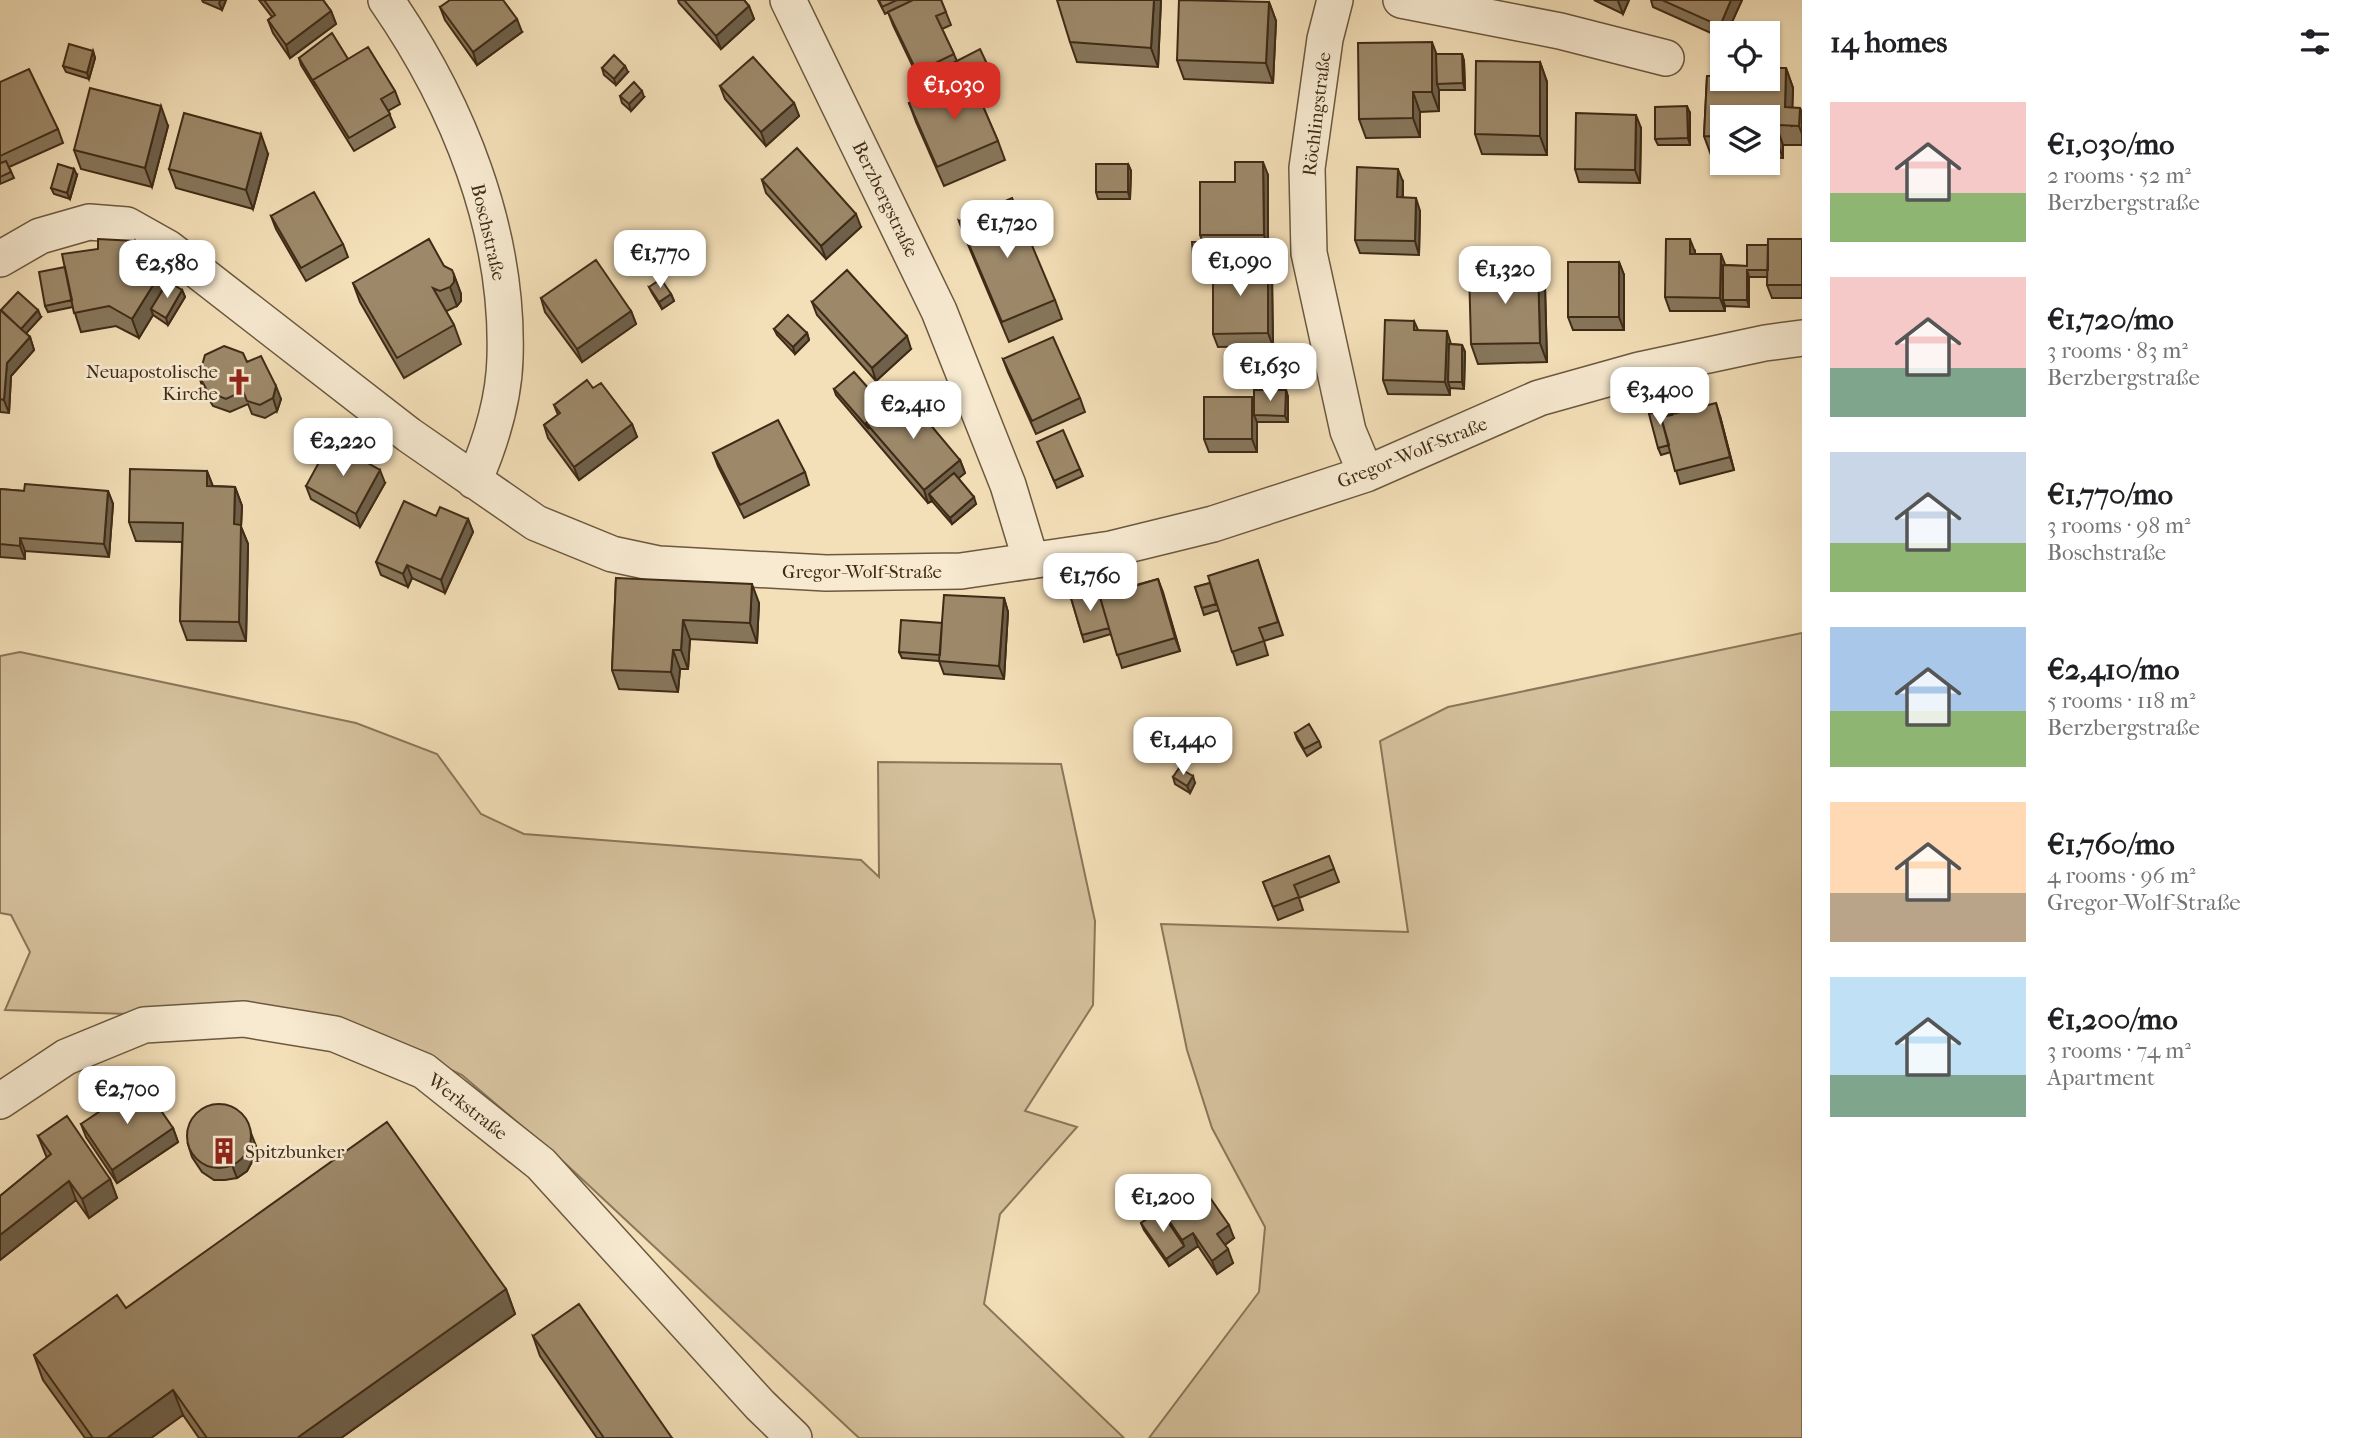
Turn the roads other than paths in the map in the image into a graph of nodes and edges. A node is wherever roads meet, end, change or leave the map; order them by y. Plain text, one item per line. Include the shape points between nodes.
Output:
1 (386, 0) edge
2 (788, 0) edge
3 (1335, 0) edge
4 (1401, 0) edge
5 (1666, 58) dead end
6 (0, 259) edge
7 (1802, 338) edge
8 (1366, 474) junction
9 (474, 481) junction
10 (1031, 561) junction
11 (3, 1091) edge
12 (794, 1438) edge

1 - 9 street, Boschstraße via 448,106 485,200 502,274 506,360 493,430
2 - 10 street, Berzbergstraße via 939,310 1008,485
3 - 8 street, Röchlingstraße via 1307,168 1309,253 1348,431
4 - 5 street via 1560,31
6 - 9 street, Gregor-Wolf-Straße via 40,236 89,222 127,225 168,248
7 - 8 street, Gregor-Wolf-Straße via 1639,370 1539,398
8 - 10 street, Gregor-Wolf-Straße via 1213,524 1111,549
9 - 10 street, Gregor-Wolf-Straße via 536,523 612,554 659,564 826,573 961,571
11 - 12 street, Werkstraße via 66,1057 144,1025 244,1019 335,1034 424,1071 541,1164

